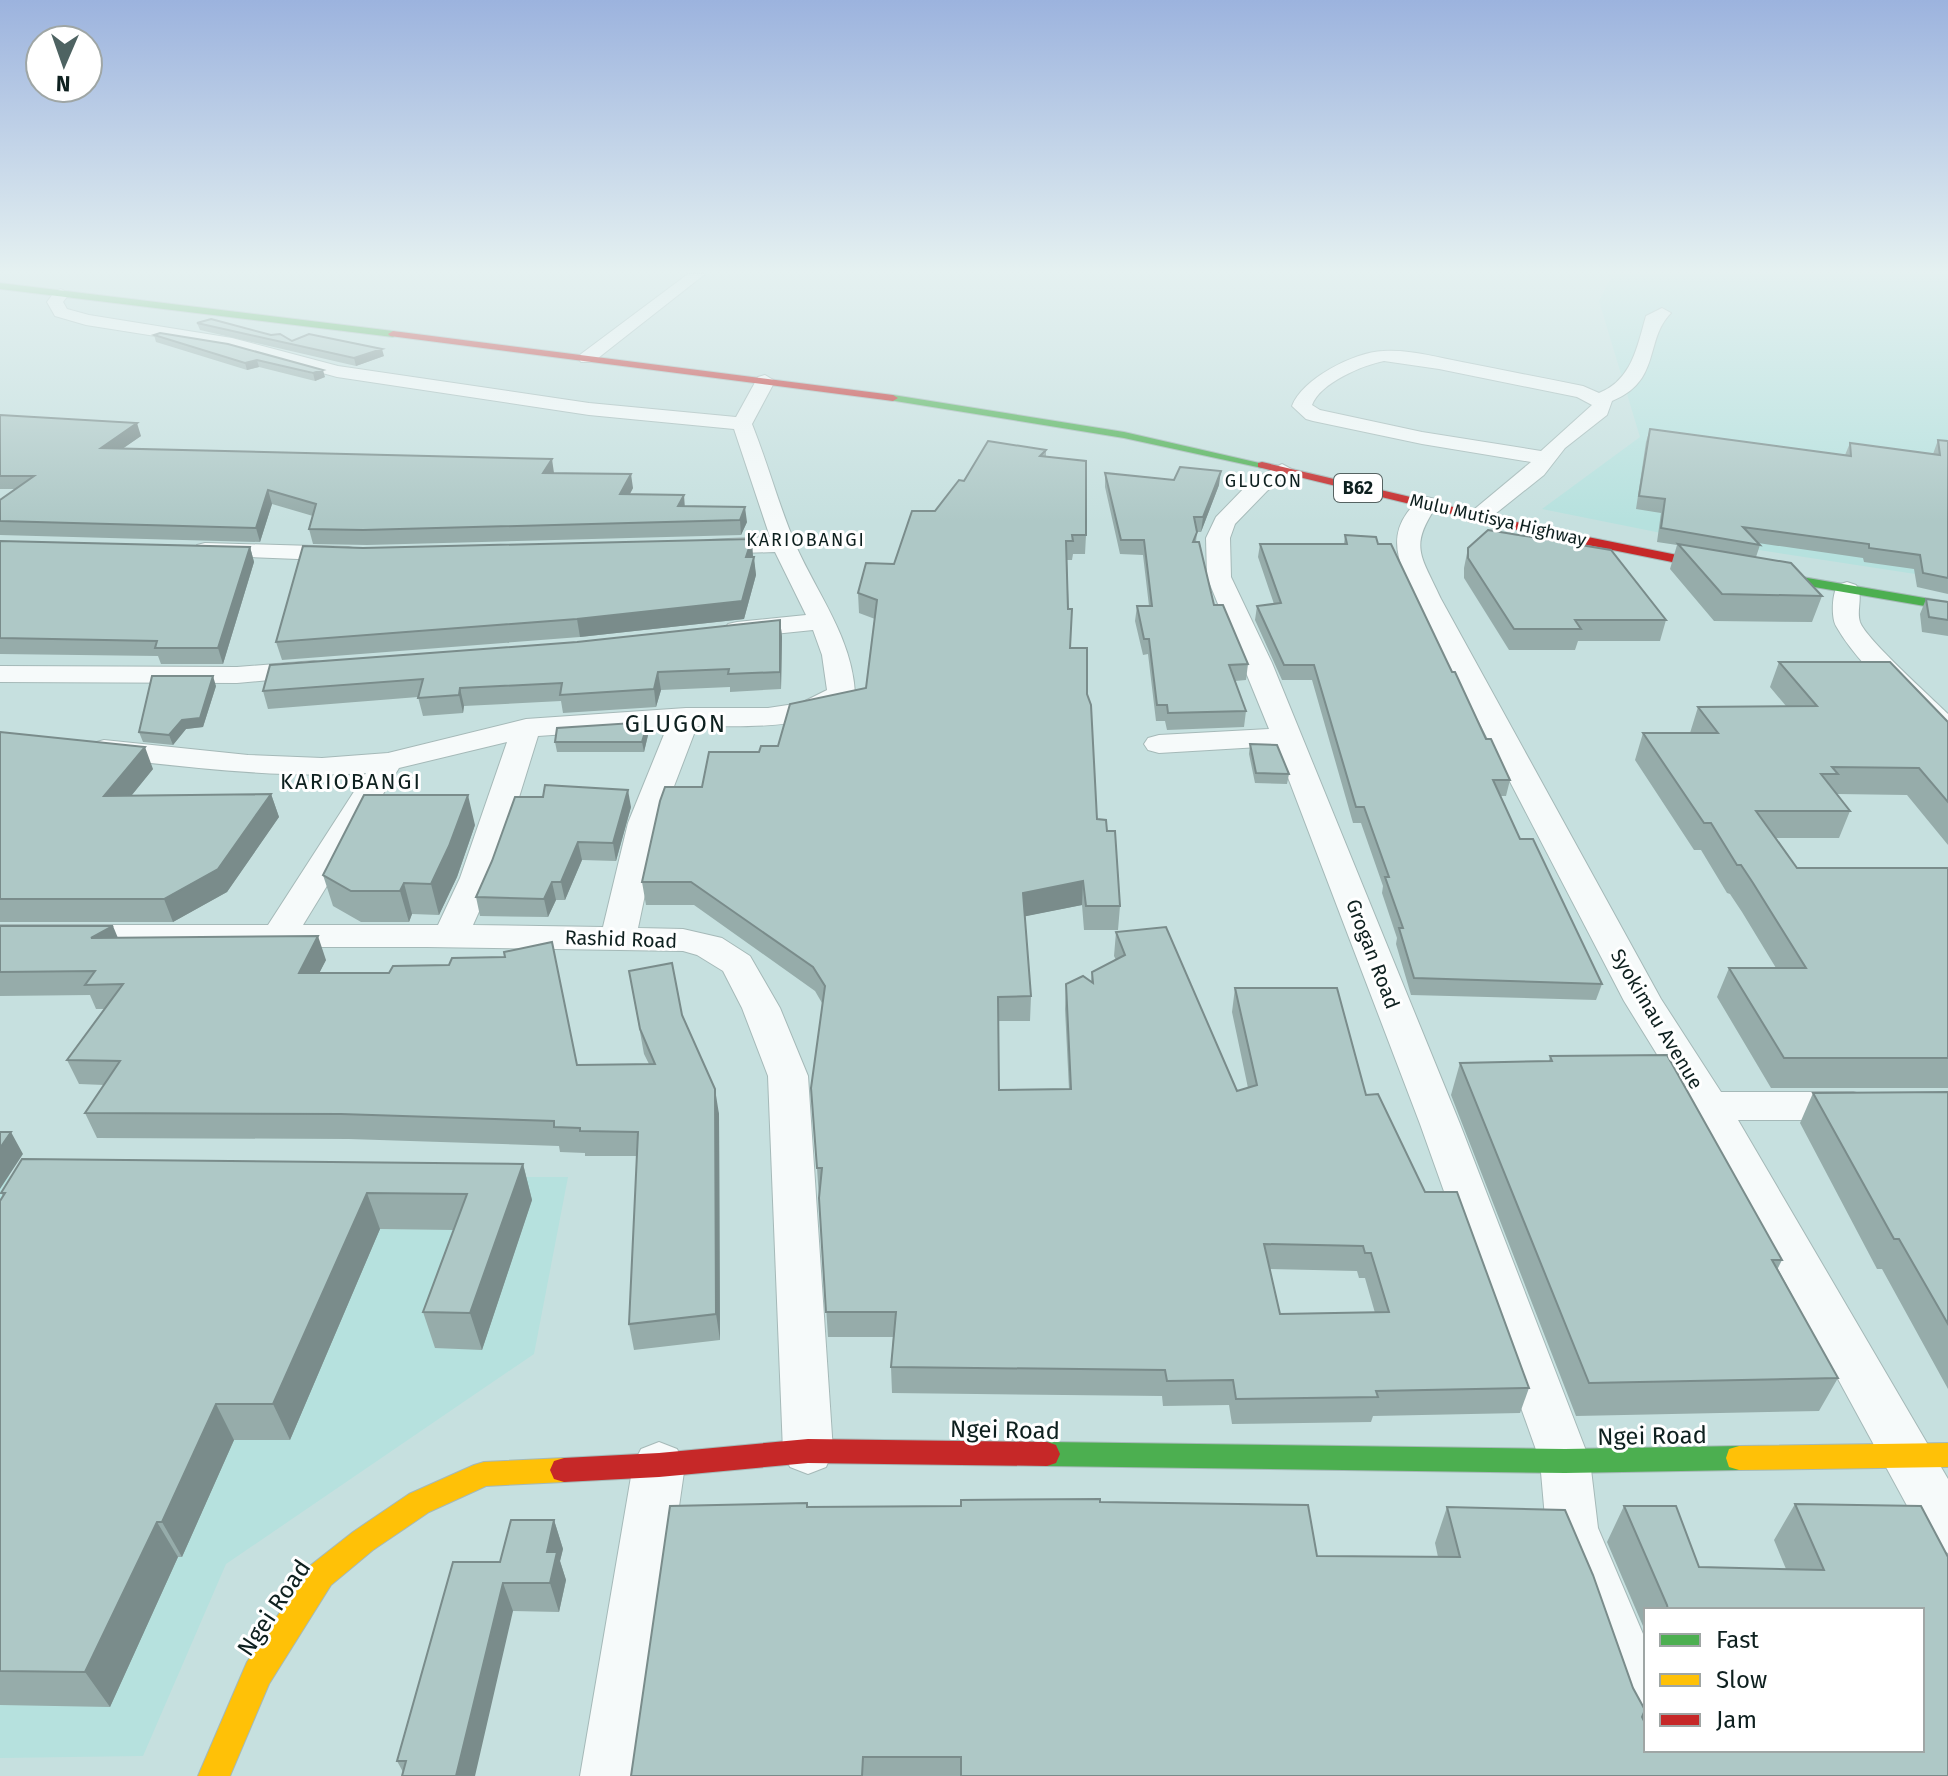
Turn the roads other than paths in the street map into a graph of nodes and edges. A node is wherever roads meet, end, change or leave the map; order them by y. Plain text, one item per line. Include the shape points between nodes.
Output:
1 (284, 357) edge
2 (578, 357) edge
3 (1379, 357) edge
4 (1391, 357) edge
5 (1641, 357) edge
6 (587, 358) joint
7 (765, 381) junction
8 (1600, 399) junction
9 (742, 424) junction
10 (1547, 458) junction
11 (1282, 470) junction
12 (1427, 504) junction
13 (1477, 517) junction
14 (784, 544) junction
15 (685, 548) edge
16 (176, 550) edge
17 (367, 555) edge
18 (1847, 590) junction
19 (1948, 606) edge
20 (820, 621) junction
21 (715, 632) edge
22 (335, 667) edge
23 (0, 674) edge
24 (686, 717) junction
25 (526, 728) junction
26 (1948, 730) edge
27 (1287, 737) junction
28 (1159, 744) dead end
29 (69, 745) edge
30 (388, 762) junction
31 (451, 934) junction
32 (0, 936) edge
33 (277, 938) junction
34 (618, 938) junction
35 (1884, 1105) edge
36 (1709, 1106) junction
37 (808, 1451) junction
38 (1948, 1455) edge
39 (1908, 1456) junction
40 (1565, 1461) junction
41 (659, 1465) junction
42 (1948, 1528) edge
43 (1644, 1716) edge
44 (1657, 1752) edge
45 (214, 1776) edge
46 (610, 1776) edge
47 (1665, 1776) edge

1 - 9 street via 337,371 589,409
2 - 6 main road, B62
3 - 10 street via 1315,386 1306,395 1305,412
4 - 8 street
5 - 8 street via 1627,388
6 - 7 main road, B62
7 - 9 street
7 - 11 main road, Mulu Mutisya Highway / B62 via 1074,426
8 - 10 street via 1600,411
9 - 14 street
10 - 13 street
11 - 12 main road, Mulu Mutisya Highway / B62
11 - 27 street, Grogan Road via 1224,522 1218,538 1219,577
12 - 13 main road, Mulu Mutisya Highway / B62
12 - 36 street, Syokimau Avenue via 1410,520 1405,545 1428,599 1643,1001
13 - 18 main road, Mulu Mutisya Highway / B62
14 - 15 street
14 - 20 street
16 - 17 street
18 - 19 main road, Mulu Mutisya Highway / B62
18 - 26 street via 1847,623
20 - 21 street
20 - 24 street via 842,680 841,693 831,702 815,710
22 - 23 street via 237,675
24 - 25 street
24 - 34 street via 644,823
25 - 30 street
25 - 31 street via 477,878
27 - 28 street
27 - 40 street, Grogan Road via 1440,1124
29 - 30 street via 278,765
30 - 33 street
31 - 33 street, Rashid Road
31 - 34 street, Rashid Road
32 - 33 street, Rashid Road
34 - 37 street, Rashid Road via 683,940 709,946 737,964 788,1076
35 - 36 street
36 - 39 street, Syokimau Avenue
37 - 40 main road, Ngei Road
37 - 41 main road, Ngei Road
38 - 39 main road, Ngei Road
39 - 40 main road, Ngei Road
39 - 42 street, Syokimau Avenue
40 - 43 street, Grogan Road via 1572,1529
41 - 45 main road, Ngei Road via 484,1474 419,1503 363,1541 321,1575 265,1661
41 - 46 street
44 - 47 street

